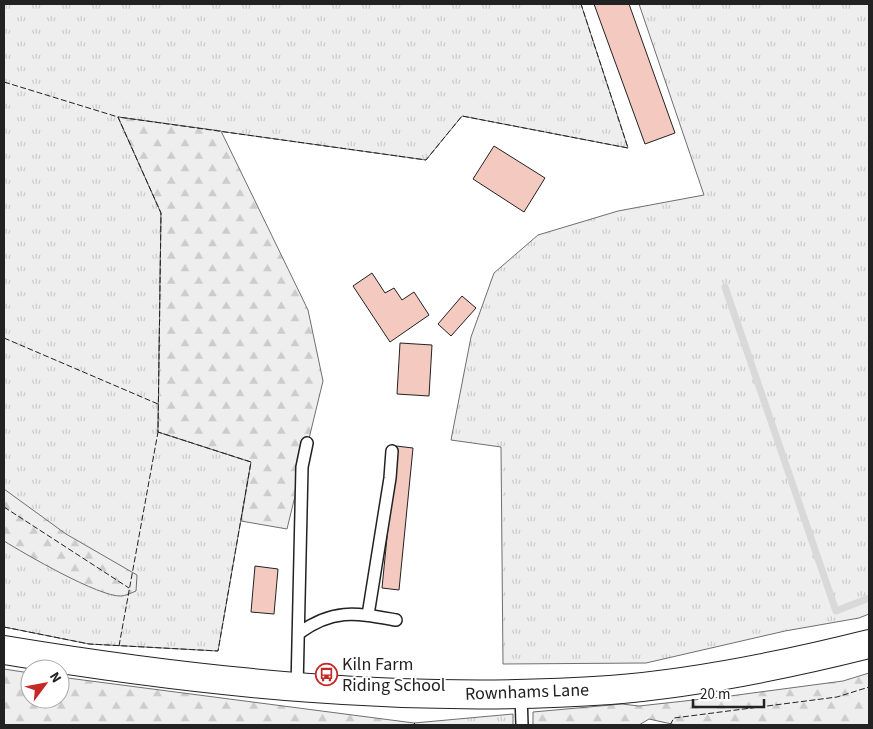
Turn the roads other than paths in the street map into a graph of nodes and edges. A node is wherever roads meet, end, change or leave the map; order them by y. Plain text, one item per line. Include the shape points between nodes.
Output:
1 (307, 442) dead end
2 (392, 451) dead end
3 (368, 615) junction
4 (396, 620) dead end
5 (299, 633) junction
6 (869, 644) edge
7 (4, 650) edge
8 (297, 688) junction
9 (521, 694) junction
10 (522, 725) edge

1 - 5 lane via 302,467
2 - 3 lane
3 - 4 lane
3 - 5 lane via 335,614
5 - 8 lane
6 - 9 street, Rownhams Lane via 806,660 707,678 612,690
7 - 8 street, Rownhams Lane via 151,673
8 - 9 street, Rownhams Lane
9 - 10 lane

